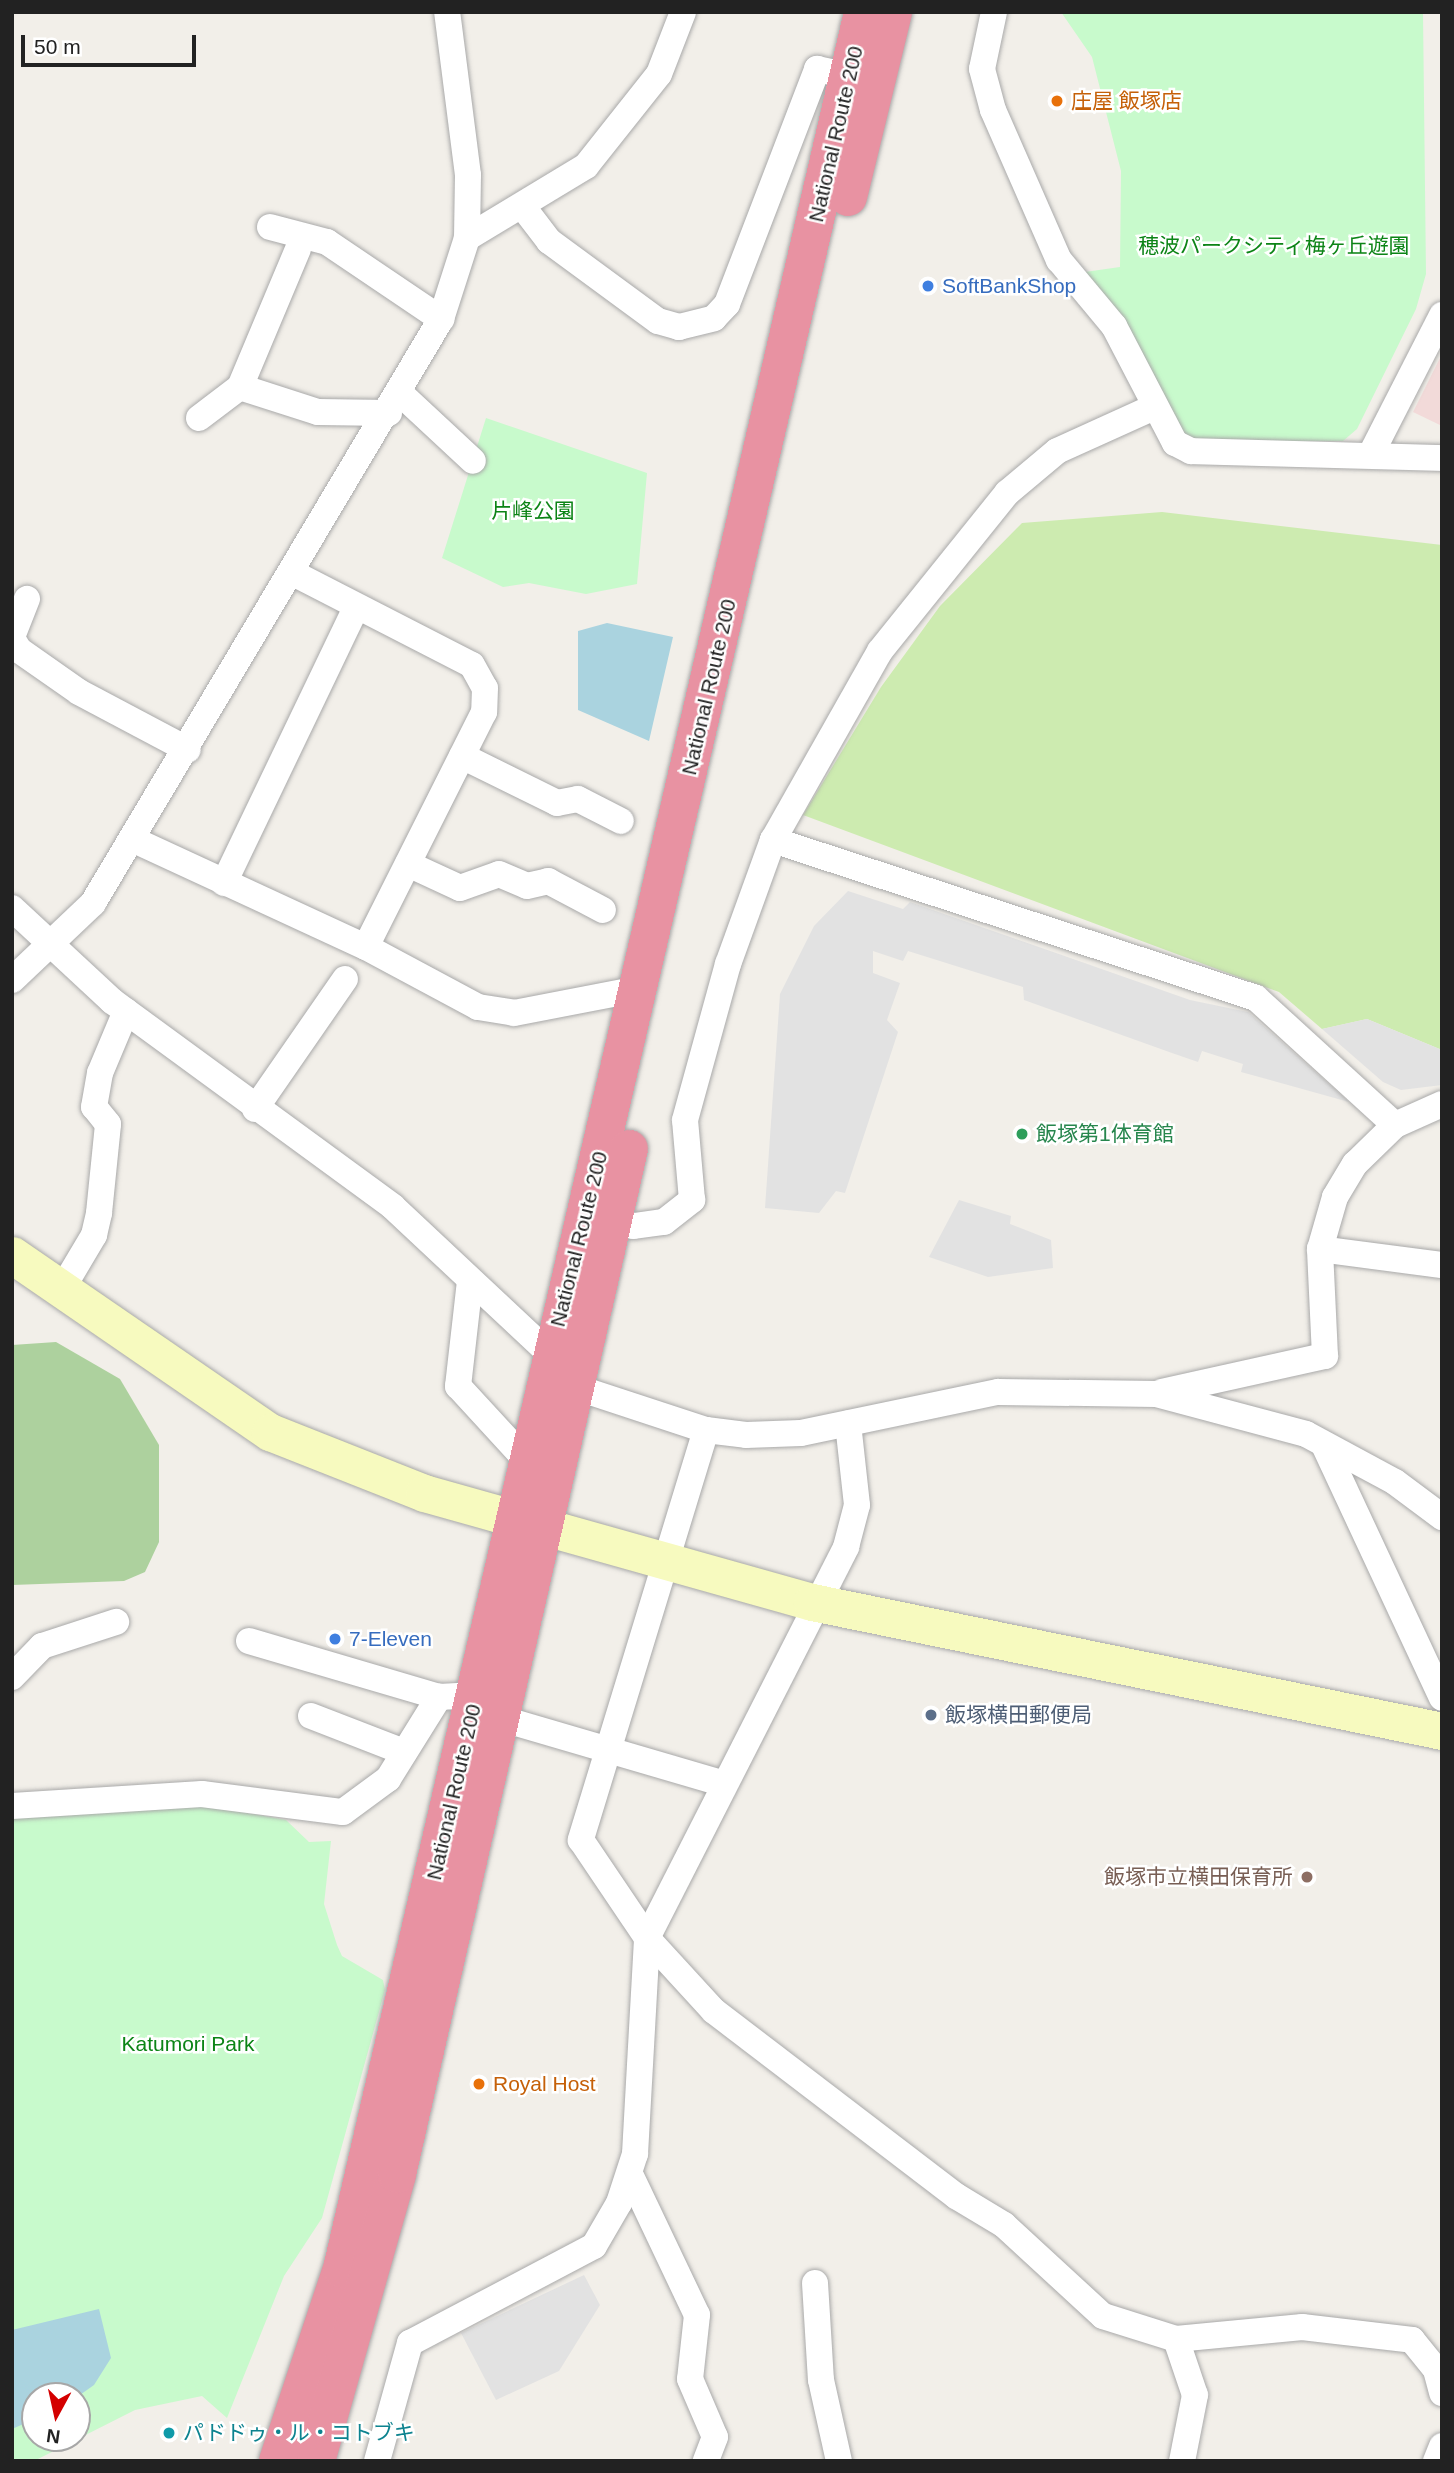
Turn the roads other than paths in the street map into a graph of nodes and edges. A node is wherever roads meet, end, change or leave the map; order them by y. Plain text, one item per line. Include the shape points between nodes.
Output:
1 (447, 12) edge
2 (683, 12) edge
3 (863, 12) edge
4 (893, 12) edge
5 (994, 12) edge
6 (849, 75) junction
7 (523, 207) junction
8 (270, 227) dead end
9 (467, 239) junction
10 (298, 249) dead end
11 (1442, 315) edge
12 (441, 319) junction
13 (240, 387) junction
14 (395, 403) junction
15 (1154, 407) junction
16 (199, 418) dead end
17 (1372, 452) junction
18 (1442, 458) edge
19 (473, 461) dead end
20 (291, 572) junction
21 (27, 599) dead end
22 (356, 607) junction
23 (12, 638) edge
24 (188, 750) junction
25 (462, 757) junction
26 (621, 821) dead end
27 (134, 840) junction
28 (773, 840) junction
29 (408, 864) junction
30 (224, 883) junction
31 (12, 908) edge
32 (603, 910) dead end
33 (366, 947) junction
34 (50, 948) junction
35 (345, 979) dead end
36 (12, 980) edge
37 (639, 989) junction
38 (126, 1011) junction
39 (1442, 1104) edge
40 (254, 1109) junction
41 (1395, 1125) junction
42 (599, 1220) junction
43 (1320, 1249) junction
44 (12, 1255) edge
45 (1442, 1265) edge
46 (470, 1282) junction
47 (62, 1289) junction
48 (550, 1354) junction
49 (575, 1387) junction
50 (1156, 1394) junction
51 (848, 1423) junction
52 (706, 1430) junction
53 (1324, 1445) junction
54 (527, 1461) junction
55 (1442, 1517) edge
56 (530, 1522) junction
57 (663, 1561) junction
58 (812, 1602) junction
59 (116, 1622) dead end
60 (249, 1641) dead end
61 (12, 1677) edge
62 (439, 1697) junction
63 (1442, 1698) edge
64 (488, 1707) junction
65 (311, 1716) dead end
66 (1442, 1731) edge
67 (607, 1745) junction
68 (404, 1752) junction
69 (721, 1783) junction
70 (12, 1806) edge
71 (647, 1938) junction
72 (381, 2172) junction
73 (630, 2174) junction
74 (815, 2283) dead end
75 (1176, 2339) junction
76 (1442, 2393) edge
77 (1442, 2446) edge
78 (261, 2461) edge
79 (278, 2461) edge
80 (316, 2461) edge
81 (338, 2461) edge
82 (377, 2461) edge
83 (706, 2461) edge
84 (839, 2461) edge
85 (1182, 2461) edge
86 (1436, 2461) edge

1 - 9 street via 468,175
2 - 7 street via 670,54 622,124 586,166
3 - 6 highway, National Route 200
4 - 42 highway, National Route 200
5 - 15 street via 982,69 993,110 1059,260 1114,326
6 - 7 street via 817,69 727,304 714,318 678,327 658,321 549,241
6 - 37 highway, National Route 200
7 - 9 street
8 - 12 street via 327,242
9 - 12 street
10 - 13 street
11 - 17 street
12 - 14 street
13 - 14 street via 317,412
13 - 16 street
14 - 19 street
14 - 20 street
15 - 17 street via 1175,443 1191,451
15 - 28 street via 1057,451 1007,493 880,650
17 - 18 street
20 - 22 street
20 - 24 street
21 - 23 street
22 - 25 street via 481,676 484,712
22 - 30 street
23 - 24 street via 19,650 79,692
24 - 27 street
25 - 26 street via 557,803 578,799
25 - 29 street
27 - 30 street
27 - 34 street via 93,903
28 - 41 street via 1255,998
28 - 42 street via 728,964 685,1120 692,1200 664,1222
29 - 32 street via 460,888 499,874 527,886 548,881
29 - 33 street
30 - 33 street
31 - 34 street
33 - 37 street via 478,1007 514,1013
34 - 36 street
34 - 38 street
35 - 40 street
37 - 42 highway, National Route 200
38 - 40 street
38 - 47 street via 100,1073 94,1107 107,1124 96,1224
39 - 41 street
40 - 46 street via 393,1208
41 - 43 street via 1344,1179
42 - 48 highway, National Route 200
42 - 49 highway, National Route 200
43 - 45 street
43 - 50 street via 1325,1356
44 - 47 street
46 - 48 street
46 - 54 street via 458,1386
47 - 56 street via 270,1432 424,1493
48 - 54 highway, National Route 200
49 - 52 street
49 - 56 highway, National Route 200
50 - 51 street via 998,1392
50 - 53 street via 1283,1426
51 - 52 street via 801,1433
51 - 58 street via 857,1505 846,1547
52 - 57 street
53 - 55 street via 1395,1482
53 - 63 street
54 - 56 highway, National Route 200
56 - 57 street
56 - 64 highway, National Route 200
57 - 58 street
57 - 67 street
58 - 66 street
58 - 69 street
59 - 61 street via 42,1646
60 - 62 street
62 - 64 street
62 - 68 street
64 - 67 street
64 - 72 highway, National Route 200
65 - 68 street
67 - 69 street
67 - 71 street via 581,1840
68 - 70 street via 388,1779 343,1812 202,1794
69 - 71 street
71 - 73 street
71 - 75 street via 714,2011 956,2196 1004,2225 1103,2316
72 - 78 highway
72 - 79 highway, National Route 200 via 342,2269
72 - 80 highway, National Route 200
72 - 81 highway via 372,2330
73 - 82 street via 594,2246 410,2343
73 - 83 street via 697,2315 690,2379 715,2437
74 - 84 street via 821,2379
75 - 76 street via 1302,2327 1412,2340 1436,2370
75 - 85 street via 1195,2395
77 - 86 street

